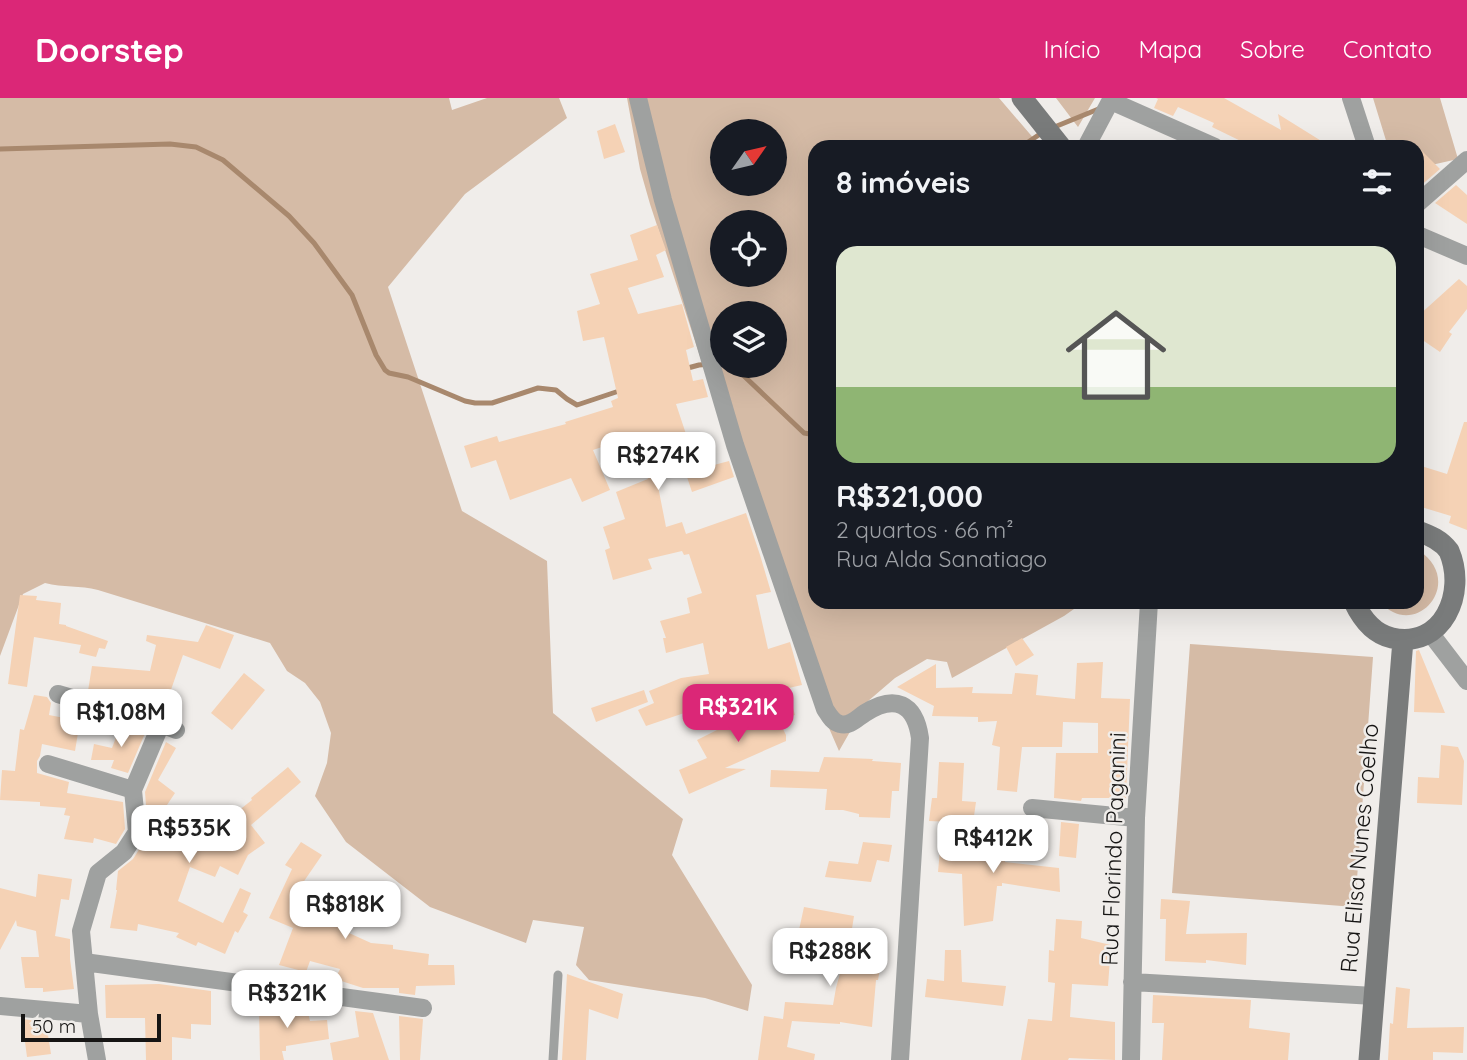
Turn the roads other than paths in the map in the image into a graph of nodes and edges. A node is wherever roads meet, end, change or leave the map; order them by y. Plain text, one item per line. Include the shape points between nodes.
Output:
1 (639, 98) edge
2 (1022, 98) edge
3 (1352, 98) edge
4 (1111, 99) edge
5 (1055, 140) edge
6 (1090, 140) edge
7 (1200, 140) edge
8 (1365, 140) edge
9 (1467, 160) edge
10 (1424, 198) edge
11 (1424, 238) edge
12 (1467, 256) edge
13 (1424, 533) edge
14 (1463, 566) edge
15 (1149, 609) edge
16 (1357, 609) edge
17 (1432, 634) junction
18 (1403, 640) junction
19 (1467, 681) edge
20 (58, 694) dead end
21 (48, 764) dead end
22 (133, 790) junction
23 (1032, 808) dead end
24 (1136, 818) junction
25 (84, 962) junction
26 (558, 975) dead end
27 (1132, 982) junction
28 (1374, 996) junction
29 (0, 1006) edge
30 (423, 1008) dead end
31 (89, 1014) junction
32 (97, 1060) edge
33 (552, 1060) edge
34 (900, 1060) edge
35 (1131, 1060) edge
36 (1369, 1060) edge

1 - 34 street via 663,200 735,444 825,709 838,724 848,725 865,712 892,702 904,704 918,723
2 - 5 street
3 - 8 street
4 - 6 street
4 - 7 street
9 - 10 street
11 - 12 street
13 - 14 street via 1435,538
14 - 17 street via 1459,601 1451,617
15 - 24 street, Rua Florindo Paganini
16 - 18 street via 1371,627
17 - 18 street
17 - 19 street
18 - 28 street, Rua Elisa Nunes Coelho
20 - 22 street via 168,727
21 - 22 street
22 - 25 street via 137,832 124,852 98,873 81,931
23 - 24 street
24 - 27 street, Rua Florindo Paganini
25 - 30 street
25 - 31 street
26 - 33 lane
27 - 28 street, Rua Florindo Paganini
27 - 35 street
28 - 36 street, Rua Elisa Nunes Coelho
29 - 31 street
31 - 32 street

